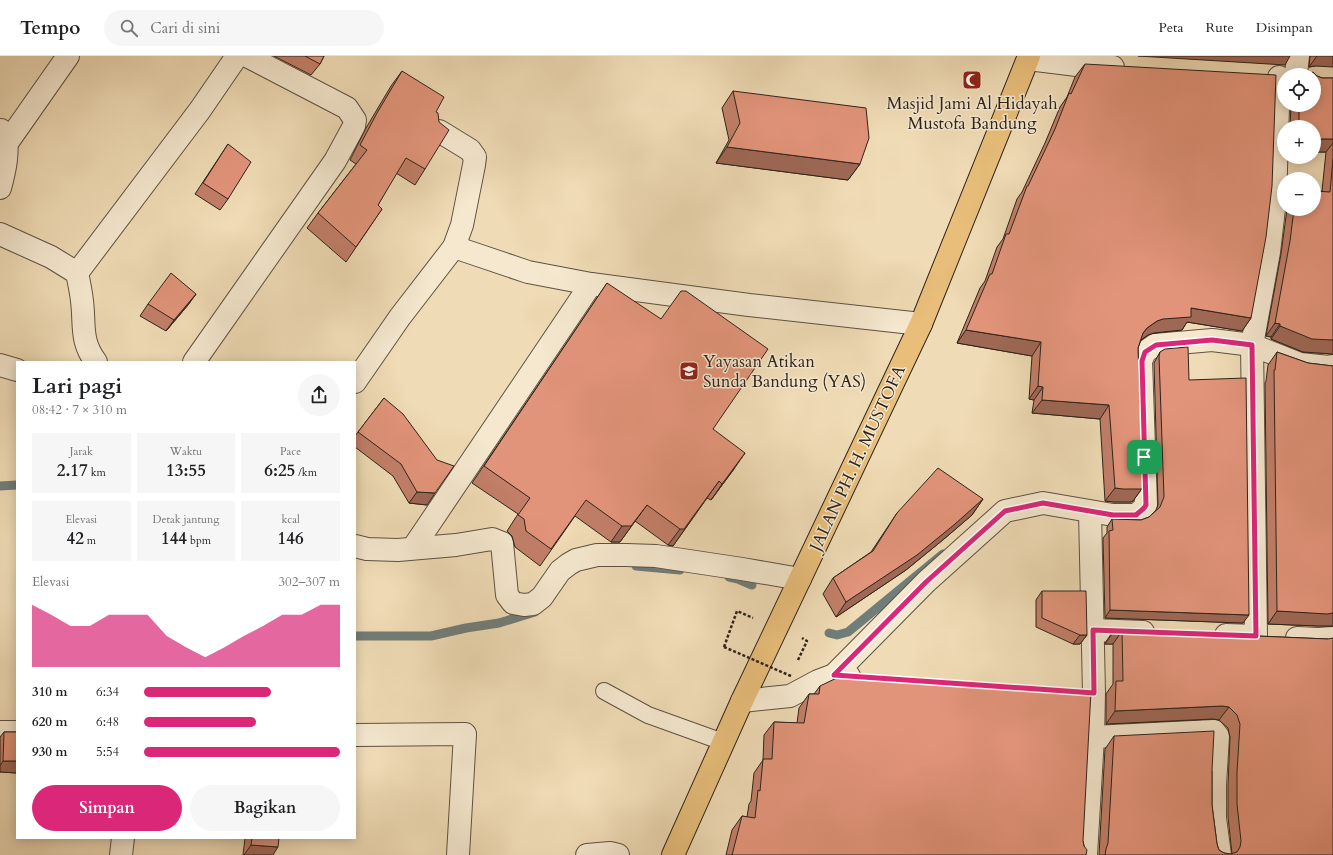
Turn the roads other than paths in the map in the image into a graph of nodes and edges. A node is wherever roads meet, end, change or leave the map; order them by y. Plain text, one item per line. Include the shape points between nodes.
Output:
1 (68, 56) edge
2 (237, 56) edge
3 (247, 56) edge
4 (1298, 56) edge
5 (1029, 57) edge
6 (1132, 68) edge
7 (1287, 68) edge
8 (1279, 112) edge
9 (439, 132) edge
10 (4, 136) edge
11 (0, 188) edge
12 (0, 234) edge
13 (454, 247) junction
14 (77, 273) junction
15 (591, 284) junction
16 (921, 324) junction
17 (1252, 345) junction
18 (95, 361) edge
19 (195, 361) edge
20 (0, 365) edge
21 (1333, 366) edge
22 (16, 370) edge
23 (356, 381) edge
24 (1090, 512) junction
25 (356, 546) edge
26 (413, 548) junction
27 (800, 579) junction
28 (1093, 630) junction
29 (1162, 632) edge
30 (1209, 634) edge
31 (1256, 636) junction
32 (1333, 638) edge
33 (834, 675) junction
34 (866, 677) edge
35 (604, 691) dead end
36 (742, 700) junction
37 (0, 732) edge
38 (16, 732) edge
39 (356, 734) edge
40 (1093, 737) junction
41 (723, 742) junction
42 (123, 839) edge
43 (121, 855) edge
44 (458, 855) edge
45 (587, 855) edge
46 (618, 855) edge
47 (673, 855) edge
48 (1086, 855) edge
49 (1220, 855) edge

1 - 10 street
2 - 14 street via 200,110
3 - 19 street via 347,108 355,120 354,126 335,161
4 - 7 street
5 - 6 street via 1077,65
5 - 16 highway, JALAN PH. H. MUSTOFA
8 - 17 street via 1275,200 1269,252
9 - 13 street via 470,150 474,157 462,225
10 - 11 street via 5,169
12 - 14 street
13 - 15 street via 528,272
13 - 23 street via 400,316
14 - 18 street via 84,335 88,352
15 - 16 street
15 - 26 street
16 - 27 highway, JALAN PH. H. MUSTOFA
17 - 21 street via 1300,364
17 - 24 street via 1212,340 1156,345 1145,352 1142,361 1146,505 1136,515
17 - 31 street
20 - 22 street
24 - 28 street
24 - 33 street via 1043,503 1005,511 926,582
25 - 26 street via 398,550
26 - 27 street via 492,539 502,543 507,595 513,603 524,605 533,604 542,597 560,571 569,564 597,555 656,556
27 - 36 highway, JALAN PH. H. MUSTOFA
28 - 29 street
28 - 40 street via 1086,692
30 - 31 street
31 - 32 street
33 - 34 street
33 - 36 street via 790,696
35 - 41 lane via 648,715
36 - 41 highway, JALAN PH. H. MUSTOFA
37 - 38 street
39 - 44 street via 465,734
40 - 48 street
40 - 49 street via 1214,731 1218,736 1215,818
41 - 47 highway, JALAN PH. H. MUSTOFA
42 - 43 street
45 - 46 street

